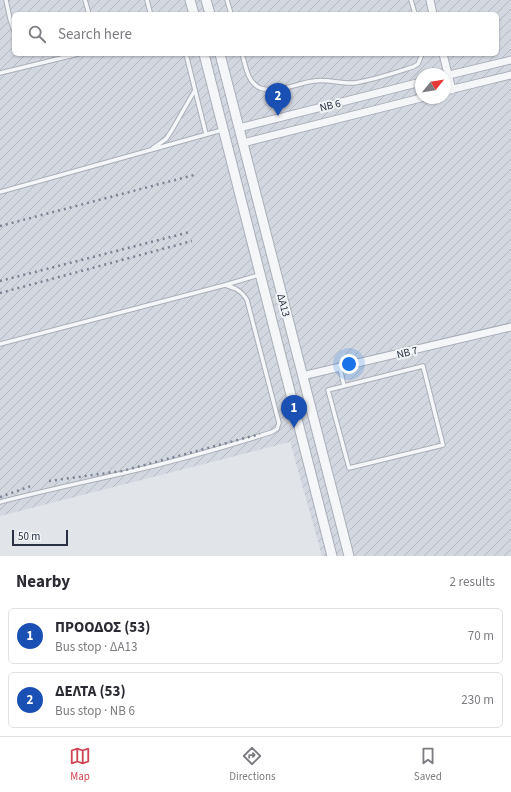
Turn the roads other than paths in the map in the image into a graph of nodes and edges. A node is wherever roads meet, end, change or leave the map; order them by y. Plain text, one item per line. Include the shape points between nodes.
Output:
1 (6, 0) edge
2 (85, 0) edge
3 (147, 0) edge
4 (190, 0) edge
5 (206, 0) edge
6 (227, 0) edge
7 (411, 0) edge
8 (430, 0) edge
9 (88, 12) edge
10 (150, 12) edge
11 (193, 12) edge
12 (209, 12) edge
13 (230, 12) edge
14 (414, 12) edge
15 (433, 12) edge
16 (12, 26) edge
17 (70, 56) edge
18 (186, 56) edge
19 (204, 56) edge
20 (221, 56) edge
21 (243, 56) edge
22 (421, 56) edge
23 (443, 56) edge
24 (511, 60) edge
25 (446, 68) edge
26 (0, 73) edge
27 (451, 75) edge
28 (511, 75) edge
29 (415, 84) edge
30 (195, 90) junction
31 (451, 90) edge
32 (415, 100) edge
33 (239, 128) junction
34 (223, 130) junction
35 (206, 134) junction
36 (226, 139) junction
37 (243, 144) junction
38 (150, 151) junction
39 (0, 192) edge
40 (260, 274) junction
41 (225, 285) junction
42 (511, 327) edge
43 (0, 344) edge
44 (340, 368) junction
45 (302, 376) junction
46 (287, 381) junction
47 (344, 386) junction
48 (0, 502) edge
49 (332, 556) edge
50 (349, 556) edge

1 - 16 lane
2 - 9 lane
3 - 10 lane
4 - 11 street
5 - 12 street
6 - 13 lane
7 - 14 lane
8 - 15 street
17 - 26 lane
18 - 30 lane
19 - 34 street, ΔΑ13
20 - 33 street, ΔΑ13
21 - 22 lane via 254,84 269,90 314,81 364,81 413,67 418,64
23 - 25 street
24 - 27 street
28 - 31 street
29 - 33 street, ΝΒ 6
30 - 35 lane
30 - 38 lane via 166,139
32 - 37 street, ΝΒ 6
33 - 36 street
33 - 37 street, ΔΑ13
34 - 35 lane
34 - 36 street, ΔΑ13
35 - 38 lane
36 - 37 street
36 - 40 street, ΔΑ13
37 - 45 street, ΔΑ13
38 - 39 lane
40 - 41 lane
40 - 46 street, ΔΑ13
41 - 43 lane
41 - 48 lane via 239,290 246,300 279,423 277,429 238,443 136,470
42 - 44 street, ΝΒ 7
44 - 45 street, ΝΒ 7
44 - 47 lane
45 - 46 street
45 - 50 street, ΔΑ13
46 - 49 street, ΔΑ13
47 - 47 lane via 423,366 443,446 348,468 328,390

